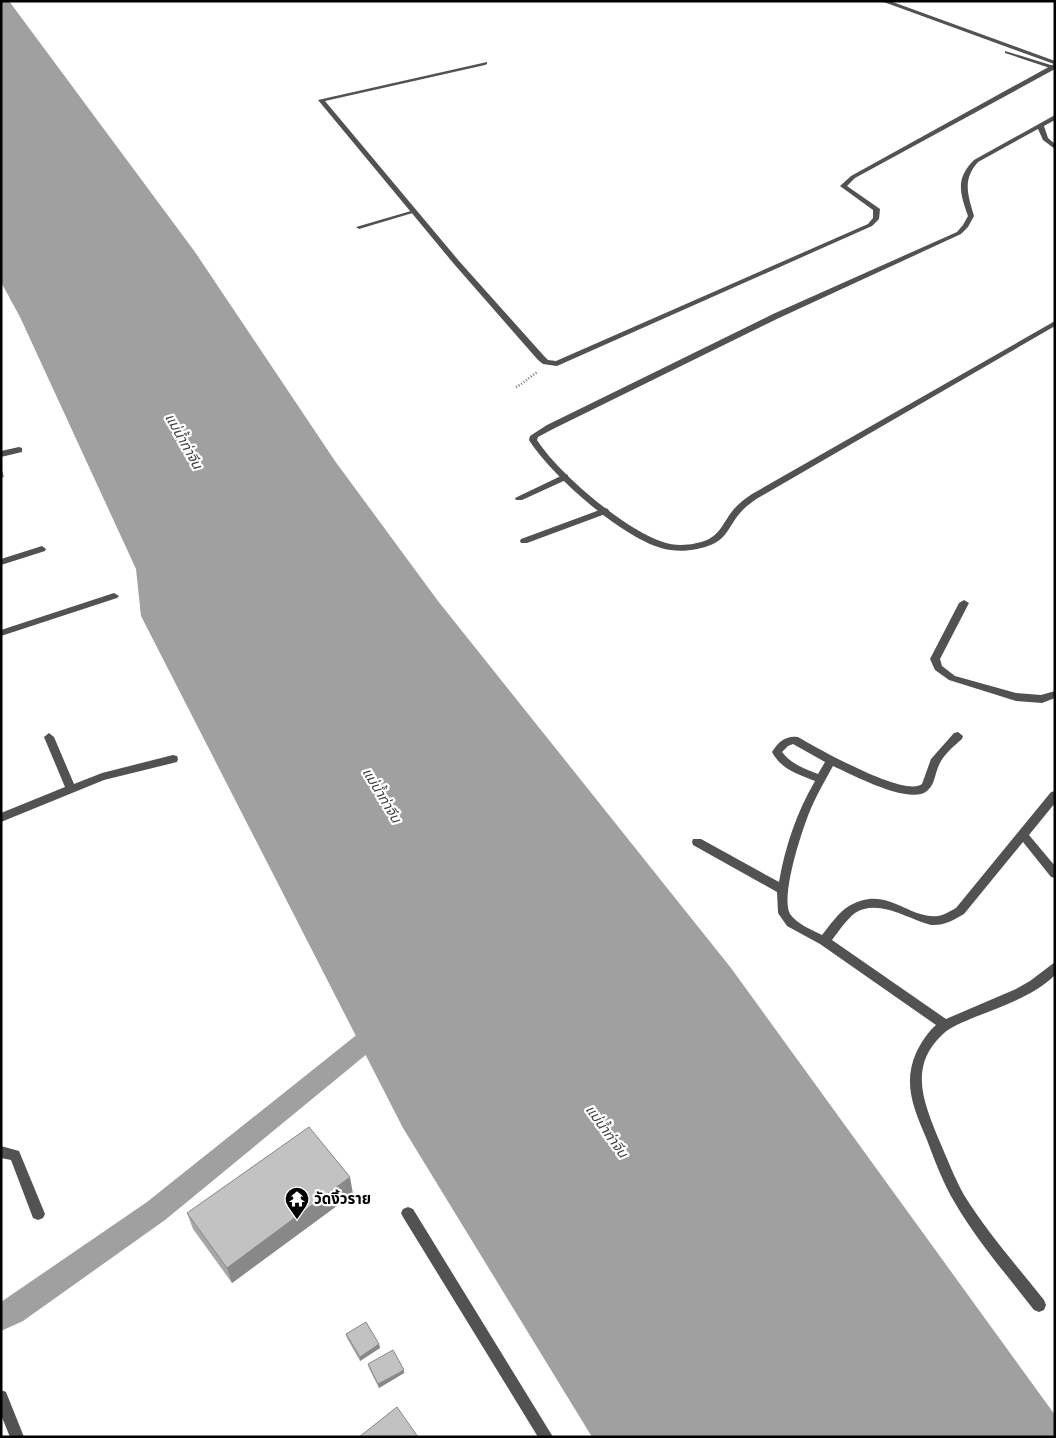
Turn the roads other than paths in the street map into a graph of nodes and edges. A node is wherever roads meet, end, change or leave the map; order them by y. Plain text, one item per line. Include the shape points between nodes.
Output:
1 (886, 2) edge
2 (1006, 52) dead end
3 (486, 63) dead end
4 (1054, 65) edge
5 (1055, 117) edge
6 (1040, 125) junction
7 (1055, 147) edge
8 (413, 212) junction
9 (359, 228) dead end
10 (1055, 323) edge
11 (18, 450) dead end
12 (1, 454) edge
13 (565, 477) junction
14 (519, 498) dead end
15 (601, 509) junction
16 (524, 541) dead end
17 (42, 548) dead end
18 (1, 562) edge
19 (114, 596) dead end
20 (964, 603) dead end
21 (1, 634) edge
22 (1055, 694) edge
23 (958, 736) dead end
24 (49, 737) dead end
25 (173, 759) dead end
26 (831, 761) junction
27 (821, 779) junction
28 (71, 788) junction
29 (1055, 795) edge
30 (1, 818) edge
31 (1022, 834) junction
32 (697, 842) dead end
33 (1055, 874) edge
34 (782, 889) junction
35 (824, 942) junction
36 (1055, 967) edge
37 (945, 1025) junction
38 (1, 1152) edge
39 (408, 1213) dead end
40 (38, 1214) dead end
41 (1039, 1305) dead end
42 (1, 1397) edge
43 (17, 1437) edge
44 (546, 1437) edge

1 - 4 street
2 - 4 street
3 - 8 street via 321,100
4 - 8 street via 853,177 843,186 877,209 876,219 870,225 557,364 541,358
5 - 6 street
6 - 7 street via 1045,139
6 - 13 street via 967,169 964,188 971,216 959,233 776,316 534,436 542,455
8 - 9 street
10 - 15 street via 755,496 742,505 723,532 712,541 690,547 660,545
11 - 12 street
13 - 14 street
13 - 15 street
15 - 16 street
17 - 18 street
19 - 21 street
20 - 22 street via 935,659 938,668 952,678 1016,697 1042,699
23 - 26 street via 934,763 925,788 918,792 885,784
24 - 28 street
25 - 28 street
26 - 27 street
26 - 27 street via 794,740 784,743 777,752 785,762
27 - 34 street via 801,819
28 - 30 street
29 - 31 street
31 - 33 street
31 - 35 street via 960,911 946,919 932,920 877,902 851,910
32 - 34 street
34 - 35 street via 781,904 791,923
35 - 37 street
36 - 37 street via 1048,975 1019,992
37 - 41 street via 924,1047 916,1074 917,1101 958,1197
38 - 40 street via 15,1155
39 - 44 street
42 - 43 street

